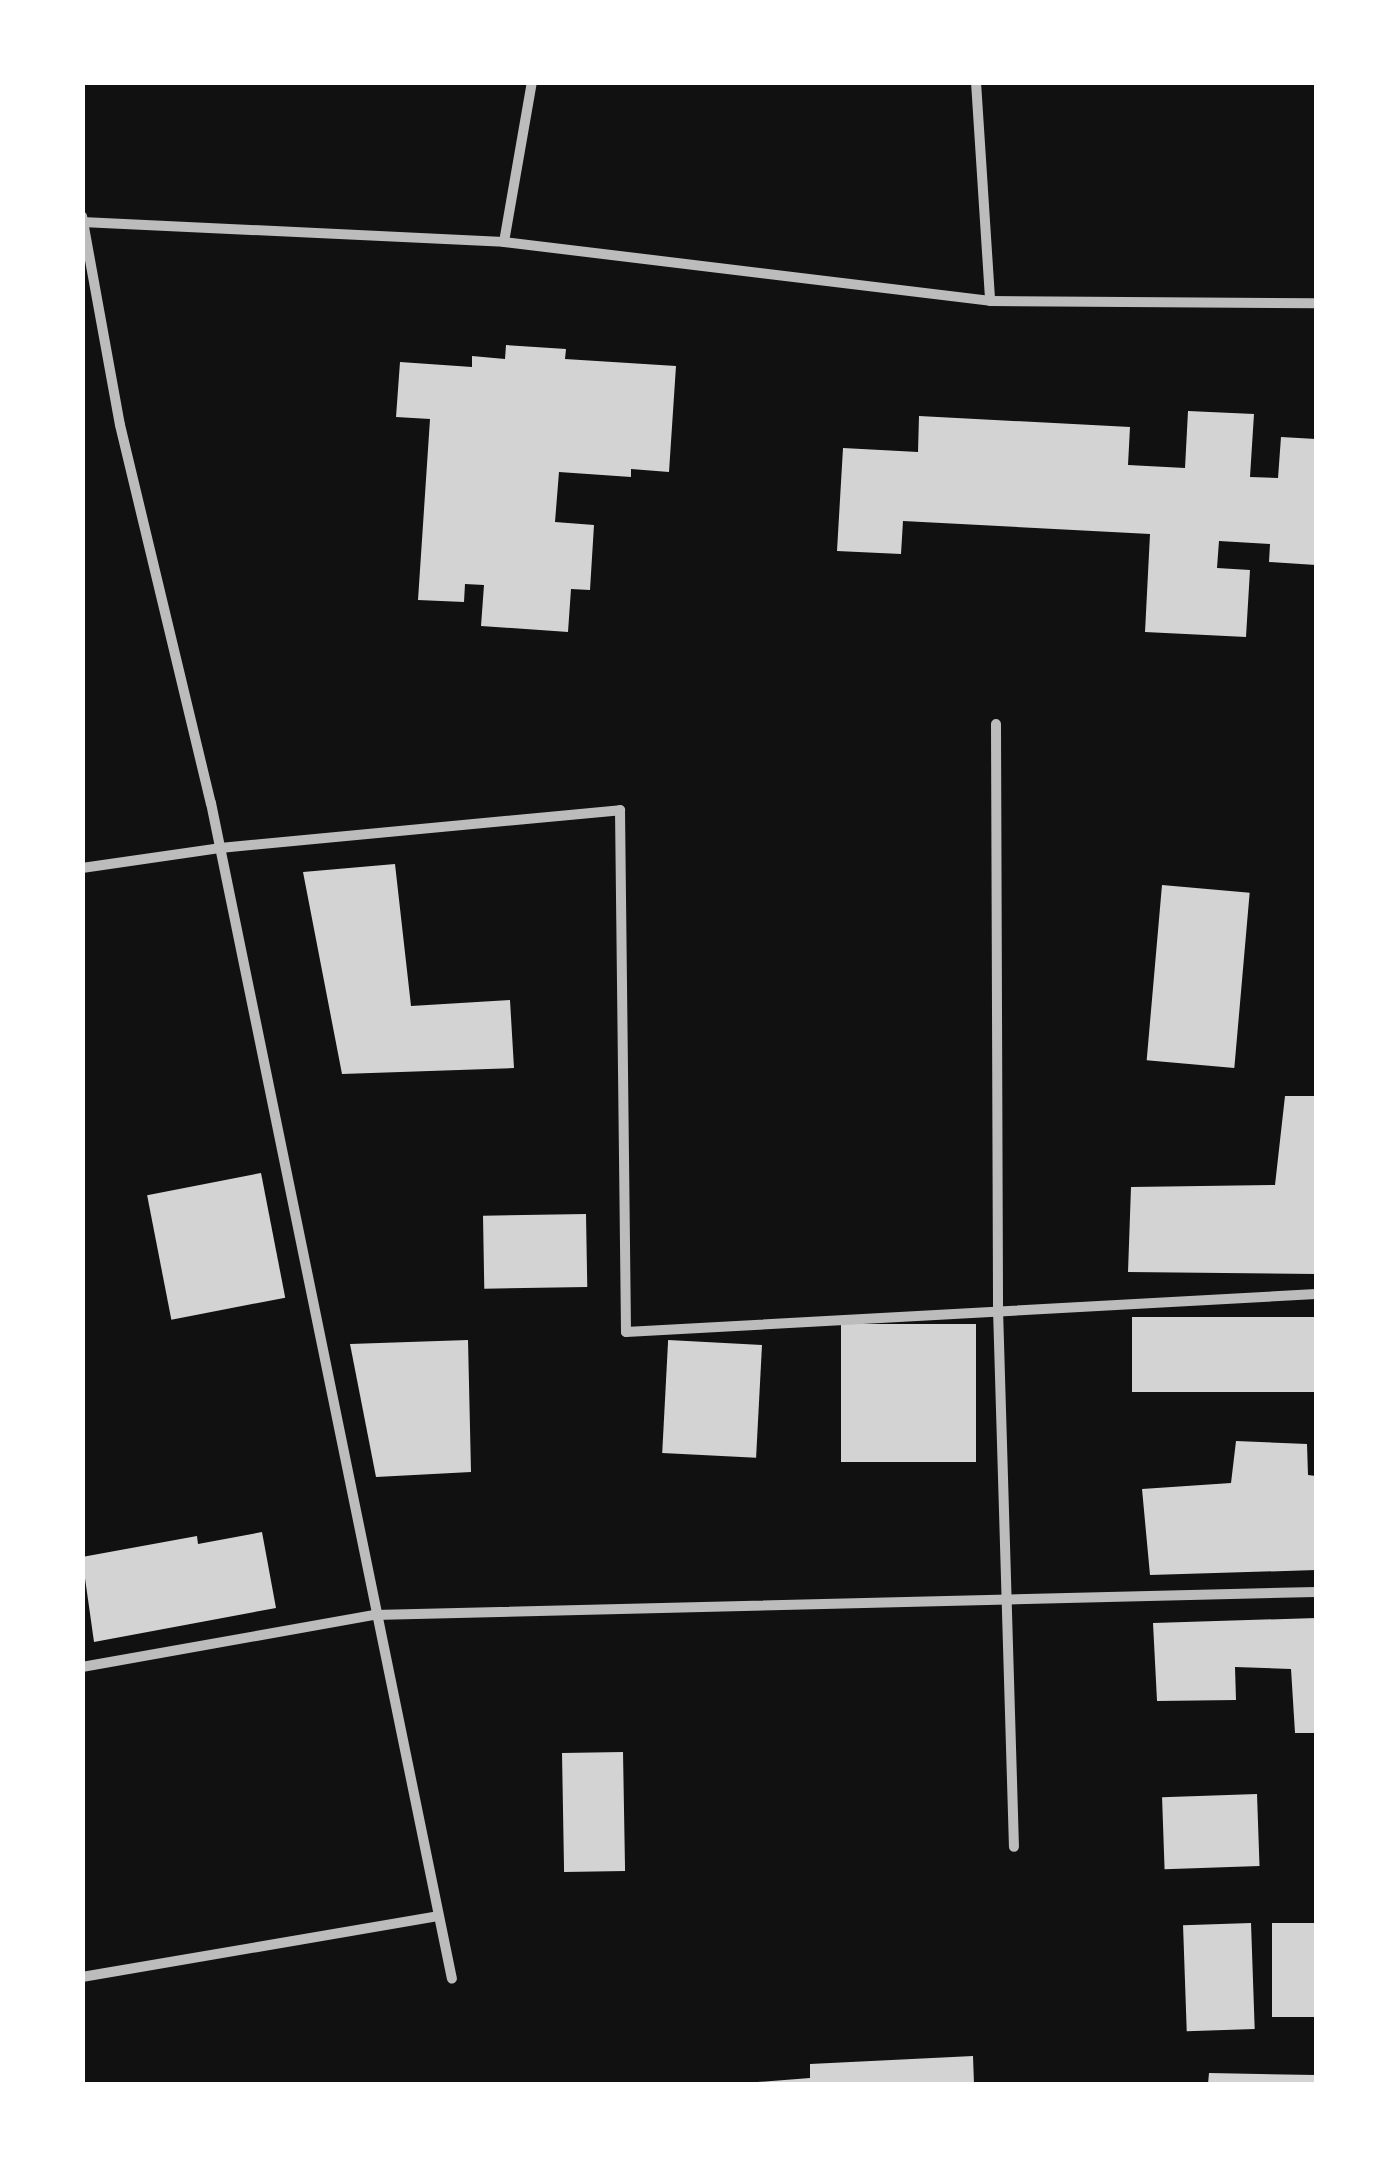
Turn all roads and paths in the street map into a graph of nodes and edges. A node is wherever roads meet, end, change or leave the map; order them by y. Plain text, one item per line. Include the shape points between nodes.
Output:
1 (532, 82) edge
2 (976, 82) edge
3 (83, 220) edge
4 (504, 242) junction
5 (990, 301) junction
6 (1316, 303) edge
7 (996, 724) dead end
8 (220, 848) junction
9 (82, 868) edge
10 (1316, 1294) edge
11 (998, 1309) junction
12 (1316, 1592) edge
13 (1006, 1604) junction
14 (374, 1615) junction
15 (82, 1668) edge
16 (1014, 1847) dead end
17 (438, 1916) junction
18 (82, 1977) edge
19 (452, 1978) dead end

1 - 4 street
2 - 5 street
3 - 4 street
3 - 8 street via 120,425
4 - 5 street
5 - 6 street
7 - 11 street
8 - 9 street
8 - 11 street via 620,810 626,1332
8 - 14 street
10 - 11 street
11 - 13 street
12 - 13 street
13 - 14 street
13 - 16 street
14 - 15 street
14 - 17 street
17 - 18 street
17 - 19 street

